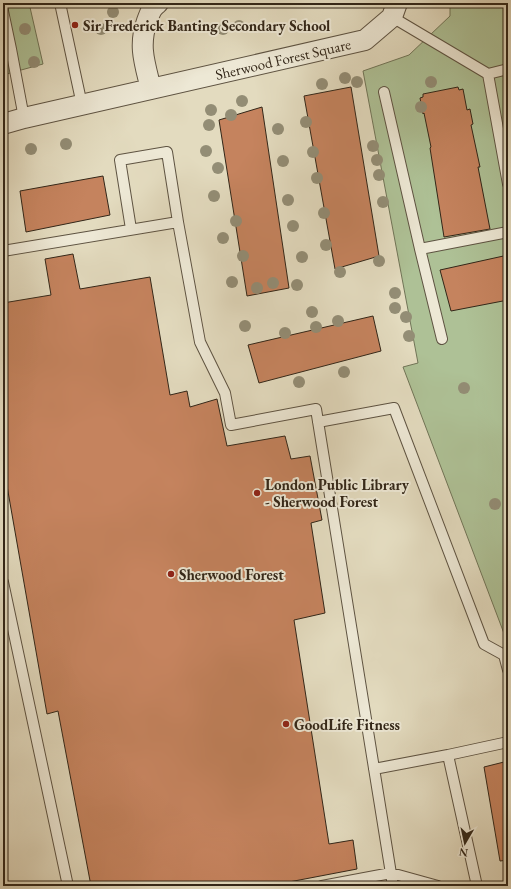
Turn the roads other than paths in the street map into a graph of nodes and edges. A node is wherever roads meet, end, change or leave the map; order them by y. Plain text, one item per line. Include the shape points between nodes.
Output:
1 (60, 3) edge
2 (158, 3) edge
3 (395, 10) edge
4 (3, 11) edge
5 (7, 50) edge
6 (508, 69) edge
7 (488, 74) junction
8 (151, 89) junction
9 (384, 92) dead end
10 (82, 105) junction
11 (24, 118) junction
12 (3, 124) edge
13 (508, 184) edge
14 (178, 222) junction
15 (131, 229) junction
16 (508, 232) edge
17 (420, 249) junction
18 (3, 251) edge
19 (442, 339) dead end
20 (318, 422) junction
21 (3, 582) edge
22 (508, 670) edge
23 (508, 742) edge
24 (448, 755) junction
25 (374, 769) junction
26 (391, 873) junction
27 (345, 884) edge
28 (68, 886) edge
29 (322, 886) edge
30 (393, 886) edge
31 (438, 886) edge
32 (477, 886) edge

1 - 10 lane
2 - 8 street via 152,7 143,33 142,54
3 - 7 lane
3 - 8 street, Sherwood Forest Square via 365,40
4 - 5 lane
5 - 11 lane
6 - 7 lane
7 - 13 lane
8 - 10 street, Sherwood Forest Square
9 - 17 lane
10 - 11 street, Sherwood Forest Square
11 - 12 street, Sherwood Forest Square
14 - 15 lane
14 - 15 lane via 168,152 120,160
14 - 20 lane via 200,342 225,393 232,425 316,409
15 - 18 lane
16 - 17 lane
17 - 19 lane
20 - 22 lane via 394,408 484,644 504,655
20 - 25 lane
21 - 28 lane
23 - 24 lane
24 - 25 lane
24 - 32 lane
25 - 26 lane
26 - 27 lane
26 - 30 lane
26 - 31 lane
27 - 29 lane

